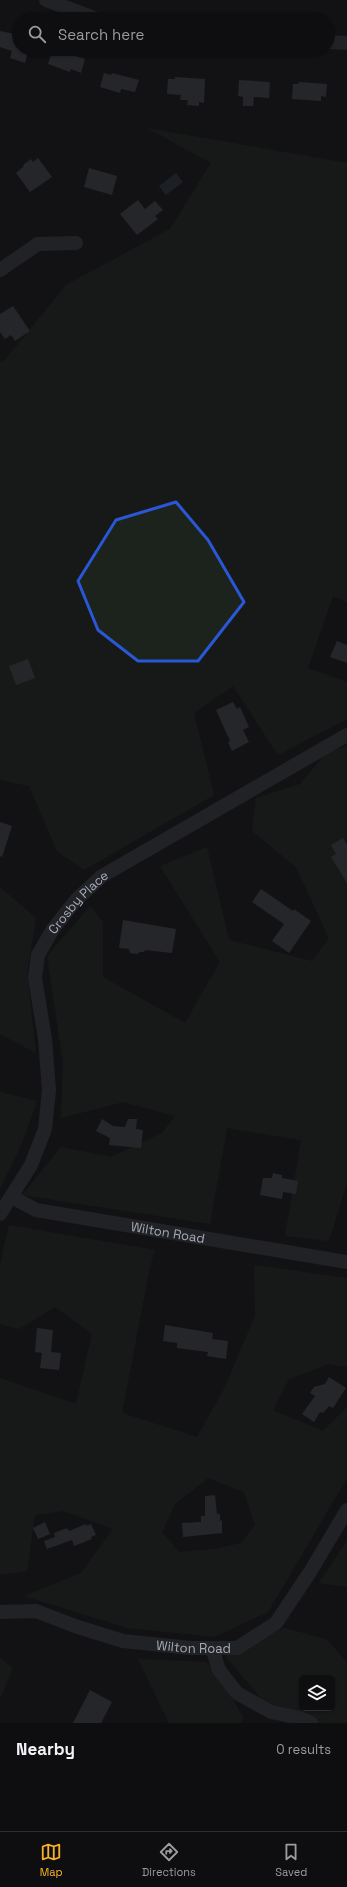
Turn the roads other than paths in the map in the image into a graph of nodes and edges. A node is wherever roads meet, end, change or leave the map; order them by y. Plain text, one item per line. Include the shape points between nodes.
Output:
1 (46, 0) edge
2 (78, 12) edge
3 (335, 42) edge
4 (347, 43) edge
5 (76, 242) dead end
6 (0, 270) edge
7 (347, 735) edge
8 (12, 1197) junction
9 (0, 1214) edge
10 (347, 1262) edge
11 (347, 1510) edge
12 (0, 1612) edge
13 (212, 1648) junction
14 (311, 1723) edge

1 - 2 street
3 - 4 street
5 - 6 street via 38,244
7 - 8 street, Crosby Place via 102,876 76,900 53,929 38,955 34,978 45,1039 49,1090 45,1129 30,1165
8 - 9 street
8 - 10 street, Wilton Road via 36,1210
11 - 13 street, Wilton Road via 276,1622 237,1648
12 - 13 street, Wilton Road via 36,1611 123,1641
13 - 14 street via 219,1670 237,1693 271,1712

